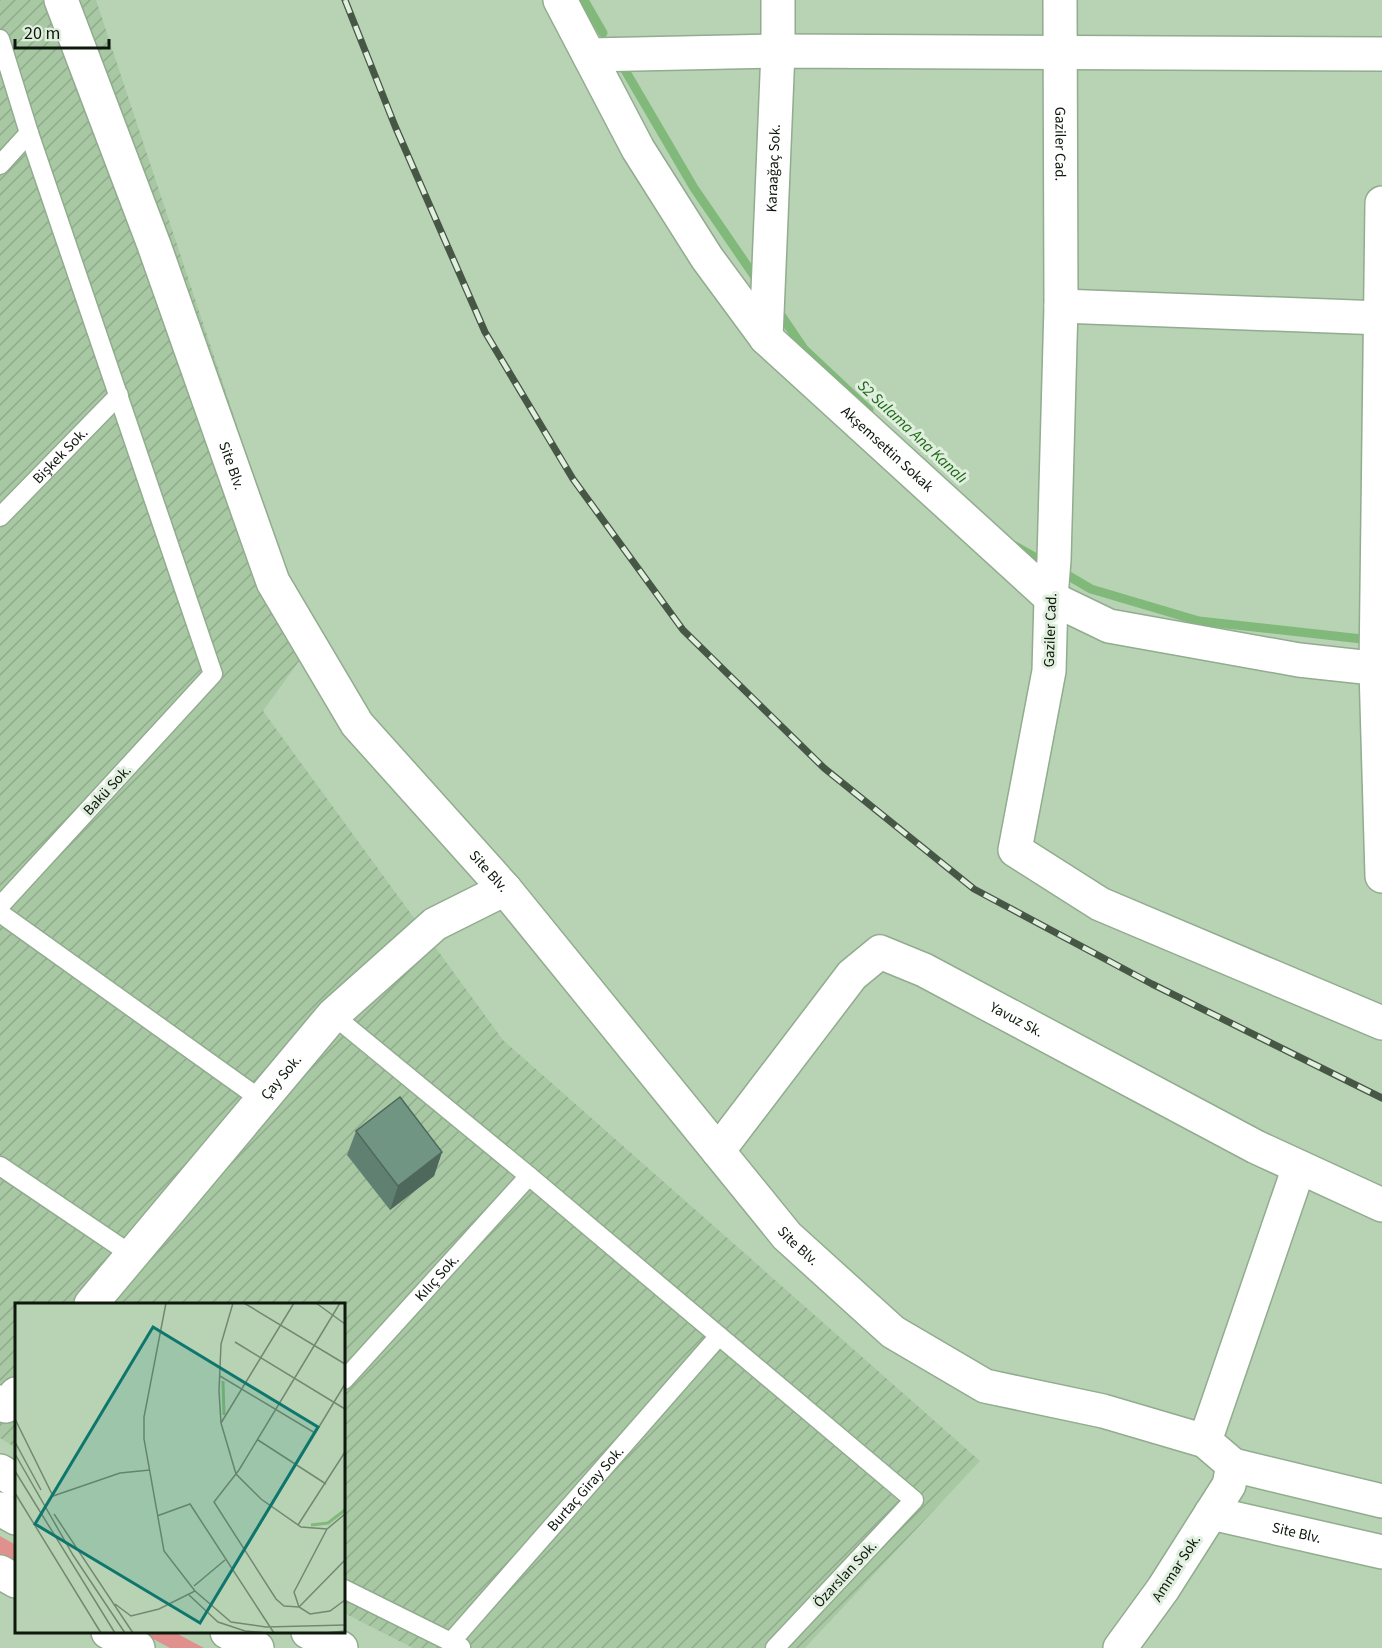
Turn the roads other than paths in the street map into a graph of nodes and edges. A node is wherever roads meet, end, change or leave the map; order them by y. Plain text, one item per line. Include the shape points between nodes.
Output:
1 (60, 0) edge
2 (560, 0) edge
3 (778, 0) edge
4 (1060, 0) edge
5 (0, 39) edge
6 (778, 51) junction
7 (1060, 53) junction
8 (1382, 54) edge
9 (589, 55) junction
10 (29, 134) junction
11 (0, 165) edge
12 (1382, 203) edge
13 (1061, 306) junction
14 (1381, 318) edge
15 (766, 338) junction
16 (119, 395) junction
17 (0, 517) edge
18 (1051, 598) junction
19 (1378, 655) edge
20 (1382, 876) edge
21 (505, 889) junction
22 (0, 906) edge
23 (0, 913) edge
24 (333, 1016) junction
25 (1382, 1023) edge
26 (263, 1101) junction
27 (718, 1151) junction
28 (0, 1166) edge
29 (1299, 1167) junction
30 (530, 1176) junction
31 (1382, 1205) edge
32 (132, 1255) junction
33 (93, 1303) edge
34 (719, 1336) junction
35 (345, 1379) edge
36 (1204, 1441) junction
37 (0, 1471) edge
38 (1231, 1475) junction
39 (15, 1480) edge
40 (1382, 1501) edge
41 (0, 1509) edge
42 (1211, 1513) junction
43 (15, 1517) edge
44 (1382, 1552) edge
45 (0, 1572) edge
46 (15, 1580) edge
47 (345, 1590) edge
48 (110, 1633) edge
49 (229, 1633) edge
50 (310, 1633) edge
51 (457, 1645) edge
52 (138, 1648) edge
53 (257, 1648) edge
54 (341, 1648) edge
55 (775, 1648) edge
56 (1120, 1648) edge

1 - 21 main road, Site Blv. via 154,246 273,582 357,724
2 - 9 main road, Akşemsettin Sokak
3 - 6 main road, Karaağaç Sok.
4 - 7 main road, Gaziler Cad.
5 - 10 lane
6 - 7 main road
6 - 9 main road
6 - 15 main road, Karaağaç Sok.
7 - 8 main road
7 - 13 main road, Gaziler Cad.
9 - 15 main road, Akşemsettin Sokak via 638,149 707,258
10 - 11 lane
10 - 16 lane
12 - 14 main road
13 - 14 main road
13 - 18 main road, Gaziler Cad.
14 - 19 main road
15 - 18 main road, Akşemsettin Sokak
16 - 17 lane, Bişkek Sok.
16 - 22 lane, Bakü Sok. via 213,674
18 - 19 main road, Akşemsettin Sokak via 1109,626 1299,660
18 - 25 main road, Gaziler Cad. via 1049,671 1015,850 1100,904
19 - 20 main road
21 - 24 main road, Çay Sok. via 435,924
21 - 27 main road, Site Blv.
23 - 26 lane
24 - 26 main road, Çay Sok.
24 - 30 lane
26 - 32 main road, Çay Sok.
27 - 29 main road, Yavuz Sk. via 852,975 880,952 924,970
27 - 36 main road, Site Blv. via 787,1236 893,1332 986,1386 1103,1411
28 - 32 lane
29 - 31 main road, Yavuz Sk.
29 - 36 main road
30 - 34 lane
30 - 35 lane, Kılıç Sok.
32 - 33 main road, Çay Sok.
34 - 51 lane, Burtaç Giray Sok.
34 - 55 lane, Özarslan Sok. via 914,1500
36 - 38 main road, Site Blv.
37 - 39 main road
38 - 40 main road, Site Blv.
38 - 42 main road, Ammar Sok.
41 - 43 main road
42 - 44 main road, Site Blv.
42 - 56 main road, Ammar Sok.
45 - 46 main road
47 - 51 lane
48 - 52 main road
49 - 53 main road
50 - 54 main road

